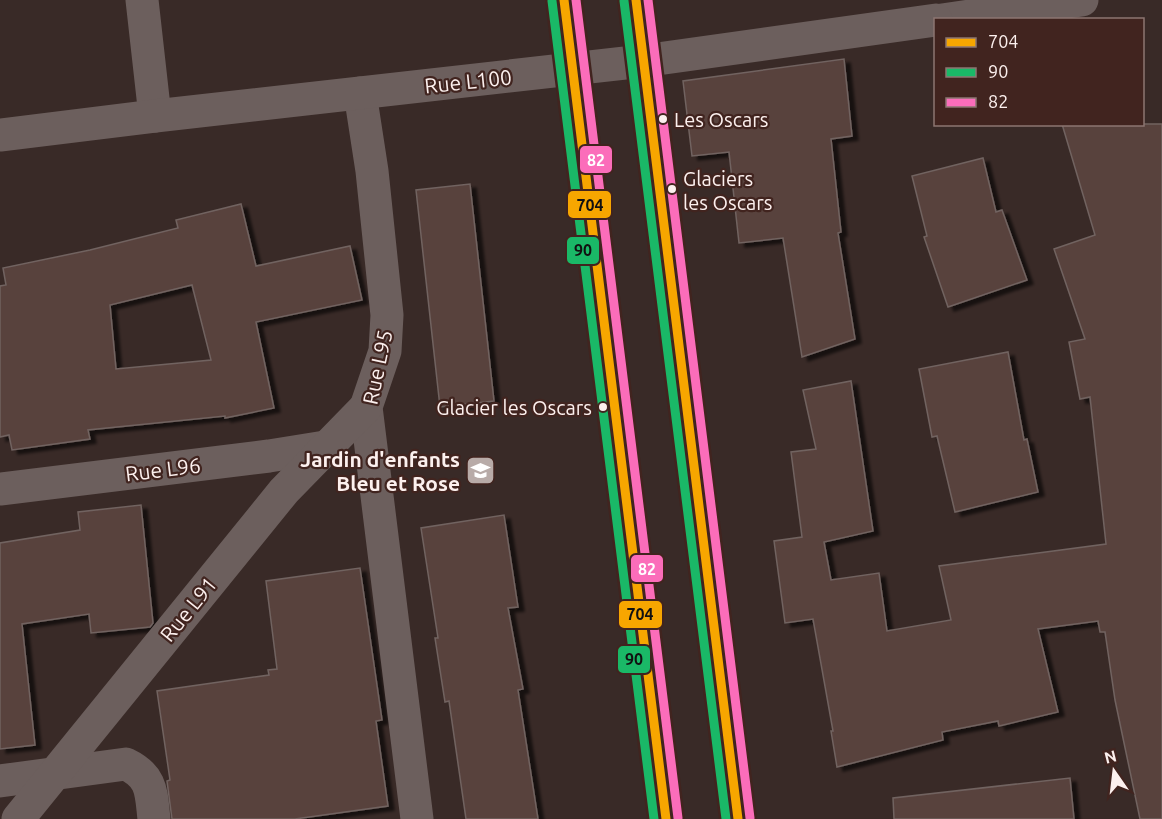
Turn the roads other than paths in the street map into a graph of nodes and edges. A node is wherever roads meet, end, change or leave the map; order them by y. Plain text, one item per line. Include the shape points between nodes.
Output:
1 (142, 0) edge
2 (564, 0) edge
3 (636, 0) edge
4 (1082, 0) edge
5 (956, 18) edge
6 (934, 20) edge
7 (644, 61) junction
8 (573, 69) junction
9 (360, 93) junction
10 (155, 116) junction
11 (0, 135) edge
12 (366, 407) junction
13 (325, 447) junction
14 (0, 489) edge
15 (54, 774) junction
16 (0, 781) edge
17 (18, 819) edge
18 (153, 819) edge
19 (417, 819) edge
20 (666, 819) edge
21 (738, 819) edge

1 - 10 street
2 - 8 main road
3 - 7 main road
4 - 5 street
6 - 7 street, Rue L100
7 - 8 street, Rue L100
7 - 21 main road
8 - 9 street, Rue L100
8 - 20 main road
9 - 10 street, Rue L100
9 - 12 street, Rue L95 via 387,315 385,351
10 - 11 street, Rue L100
12 - 13 street, Rue L91
12 - 19 street, Rue L95
13 - 14 street, Rue L96
13 - 15 street, Rue L91 via 284,491
15 - 16 street
15 - 17 street, Rue L91
15 - 18 street via 126,764 146,779

